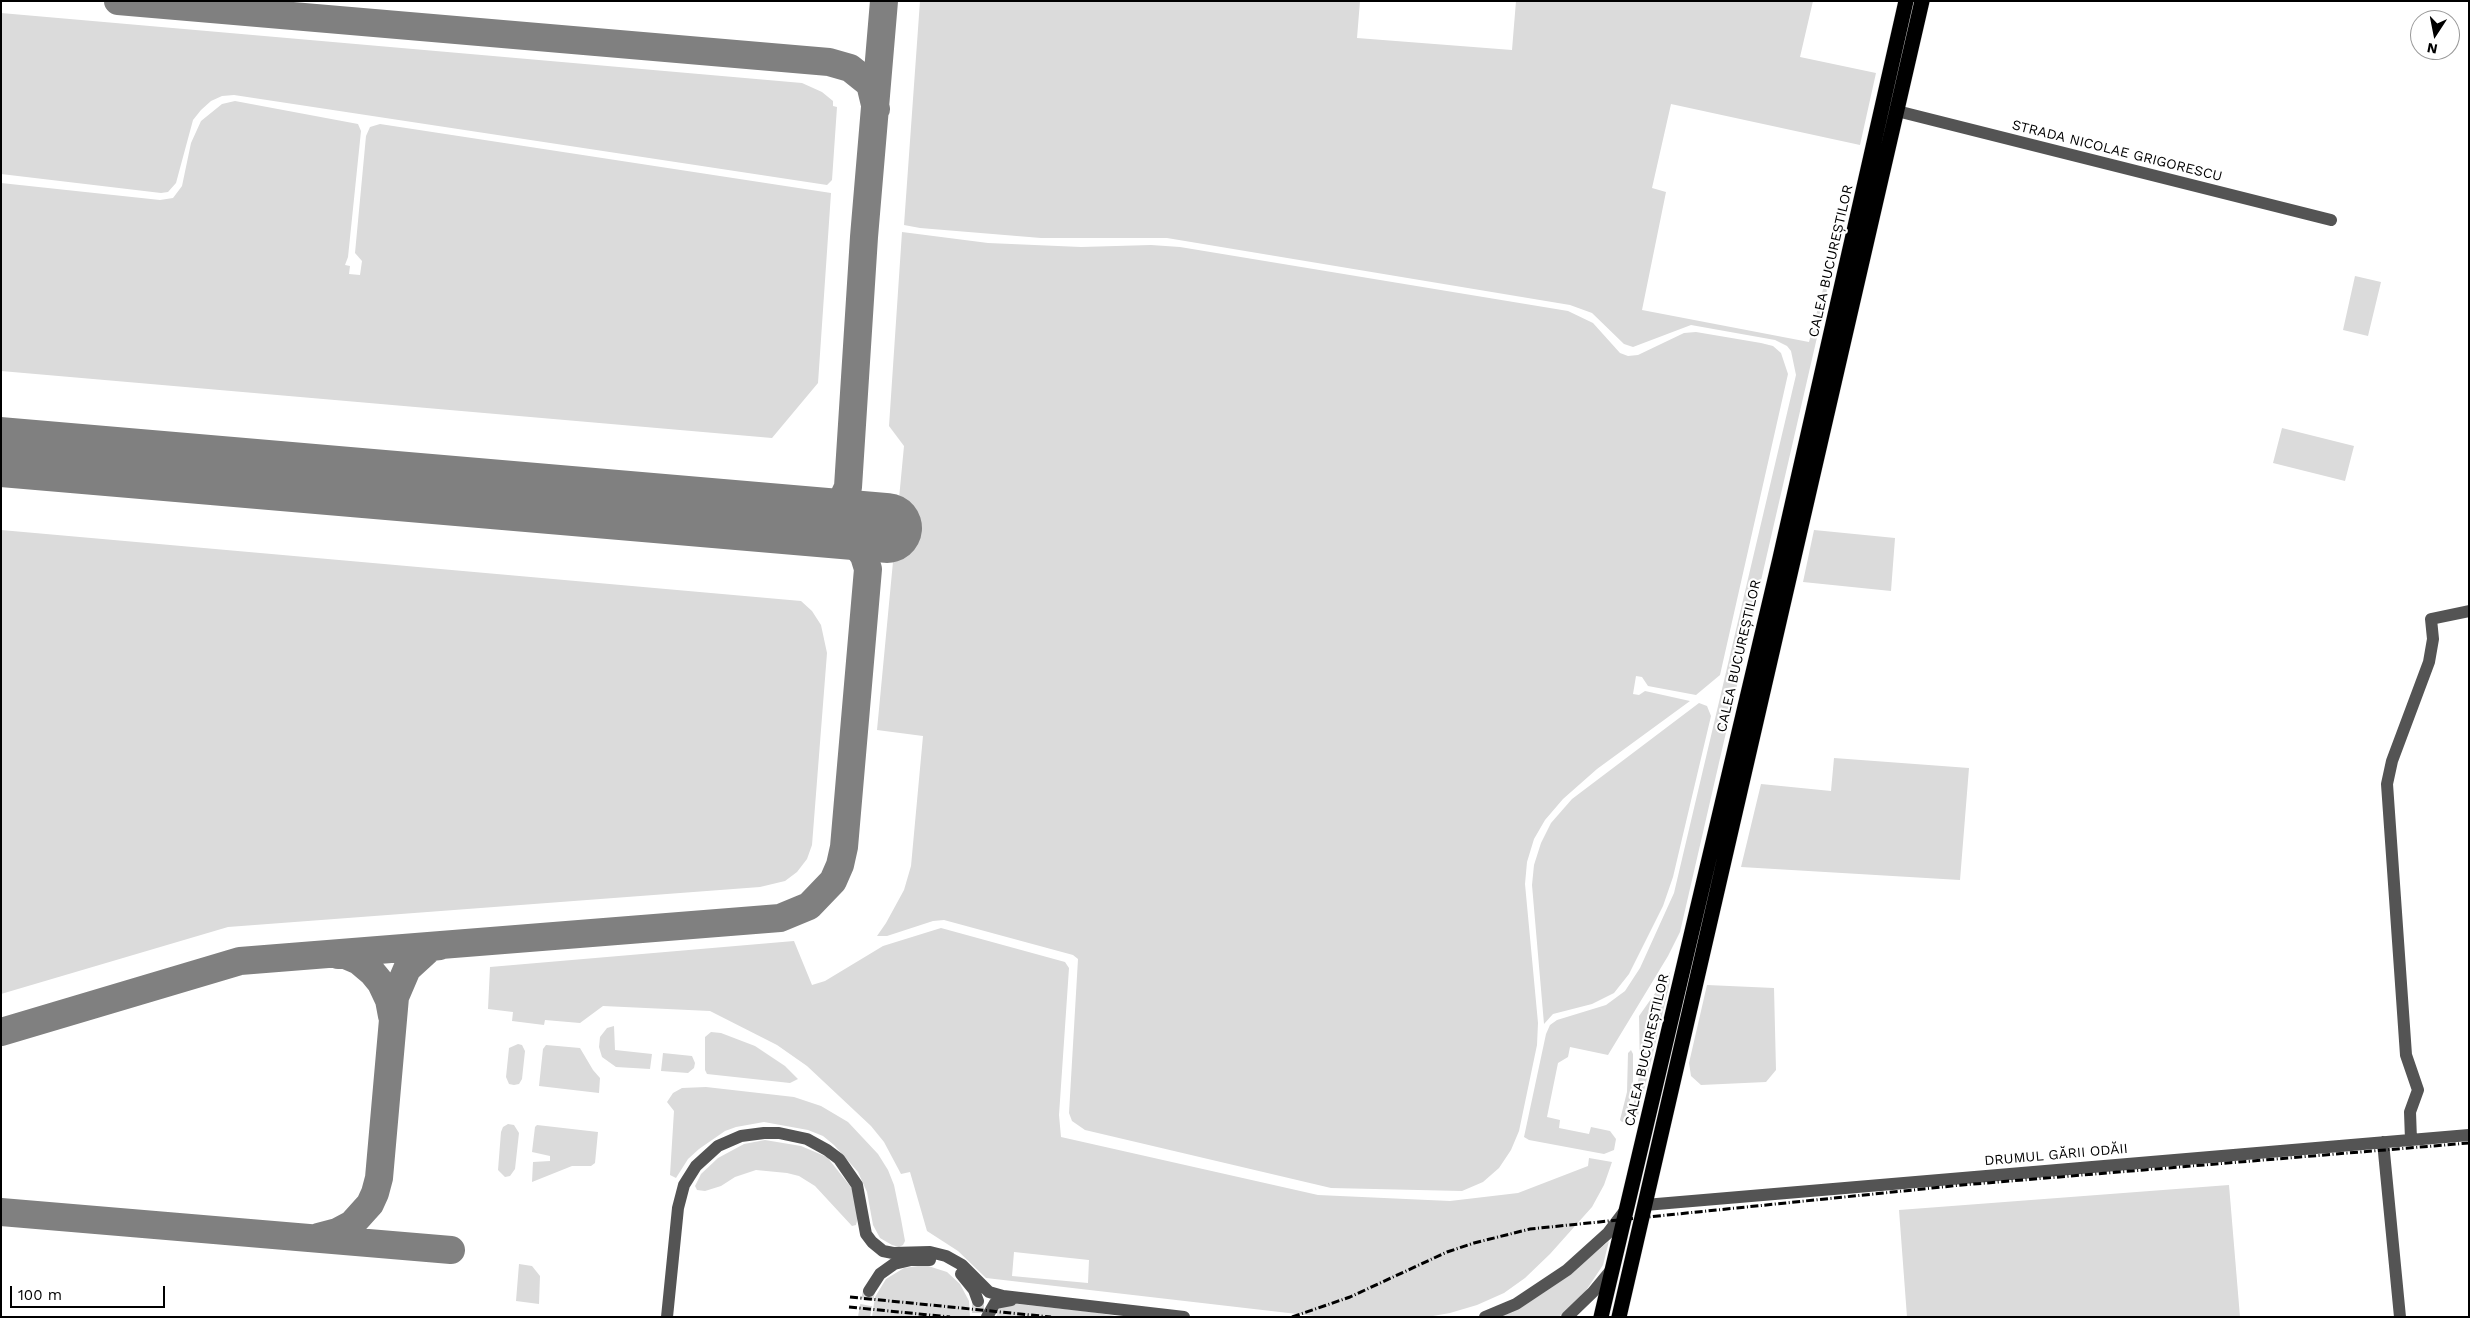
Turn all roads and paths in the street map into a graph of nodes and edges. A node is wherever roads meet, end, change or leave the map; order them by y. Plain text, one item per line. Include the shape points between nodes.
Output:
1 (1906, 1) edge
2 (1922, 1) edge
3 (1897, 111) junction
4 (2331, 220) dead end
5 (2469, 611) edge
6 (2469, 1135) edge
7 (2412, 1140) junction
8 (2383, 1142) junction
9 (1645, 1205) junction
10 (1627, 1208) junction
11 (1612, 1269) junction
12 (869, 1291) tunnel mouth
13 (1018, 1299) junction
14 (978, 1301) tunnel mouth
15 (667, 1317) edge
16 (987, 1317) edge
17 (1184, 1317) edge
18 (1485, 1317) edge
19 (1567, 1317) edge
20 (1601, 1317) edge
21 (1619, 1317) edge
22 (2400, 1317) edge

1 - 10 highway, CALEA BUCUREȘTILOR via 1780,558
2 - 3 highway
3 - 4 street, STRADA NICOLAE GRIGORESCU
3 - 9 highway
5 - 7 street via 2431,619 2433,639 2429,662 2392,761 2387,784 2406,1055 2418,1090 2410,1112
6 - 7 street, DRUMUL GĂRII ODĂII
7 - 8 street, DRUMUL GĂRII ODĂII
8 - 9 street, DRUMUL GĂRII ODĂII
8 - 22 street
9 - 21 highway
10 - 11 highway, CALEA BUCUREȘTILOR
10 - 18 street via 1608,1234 1567,1270 1516,1304
11 - 19 street
11 - 20 highway, CALEA BUCUREȘTILOR
12 - 14 street via 880,1274 894,1264 931,1260 958,1272 969,1283
13 - 15 street via 989,1292 962,1265 946,1256 921,1251 893,1253 878,1248 866,1234 860,1194 852,1176 838,1159 817,1144 778,1133 753,1134 731,1139 706,1156 684,1185 678,1208
13 - 16 street via 995,1303
13 - 17 street

